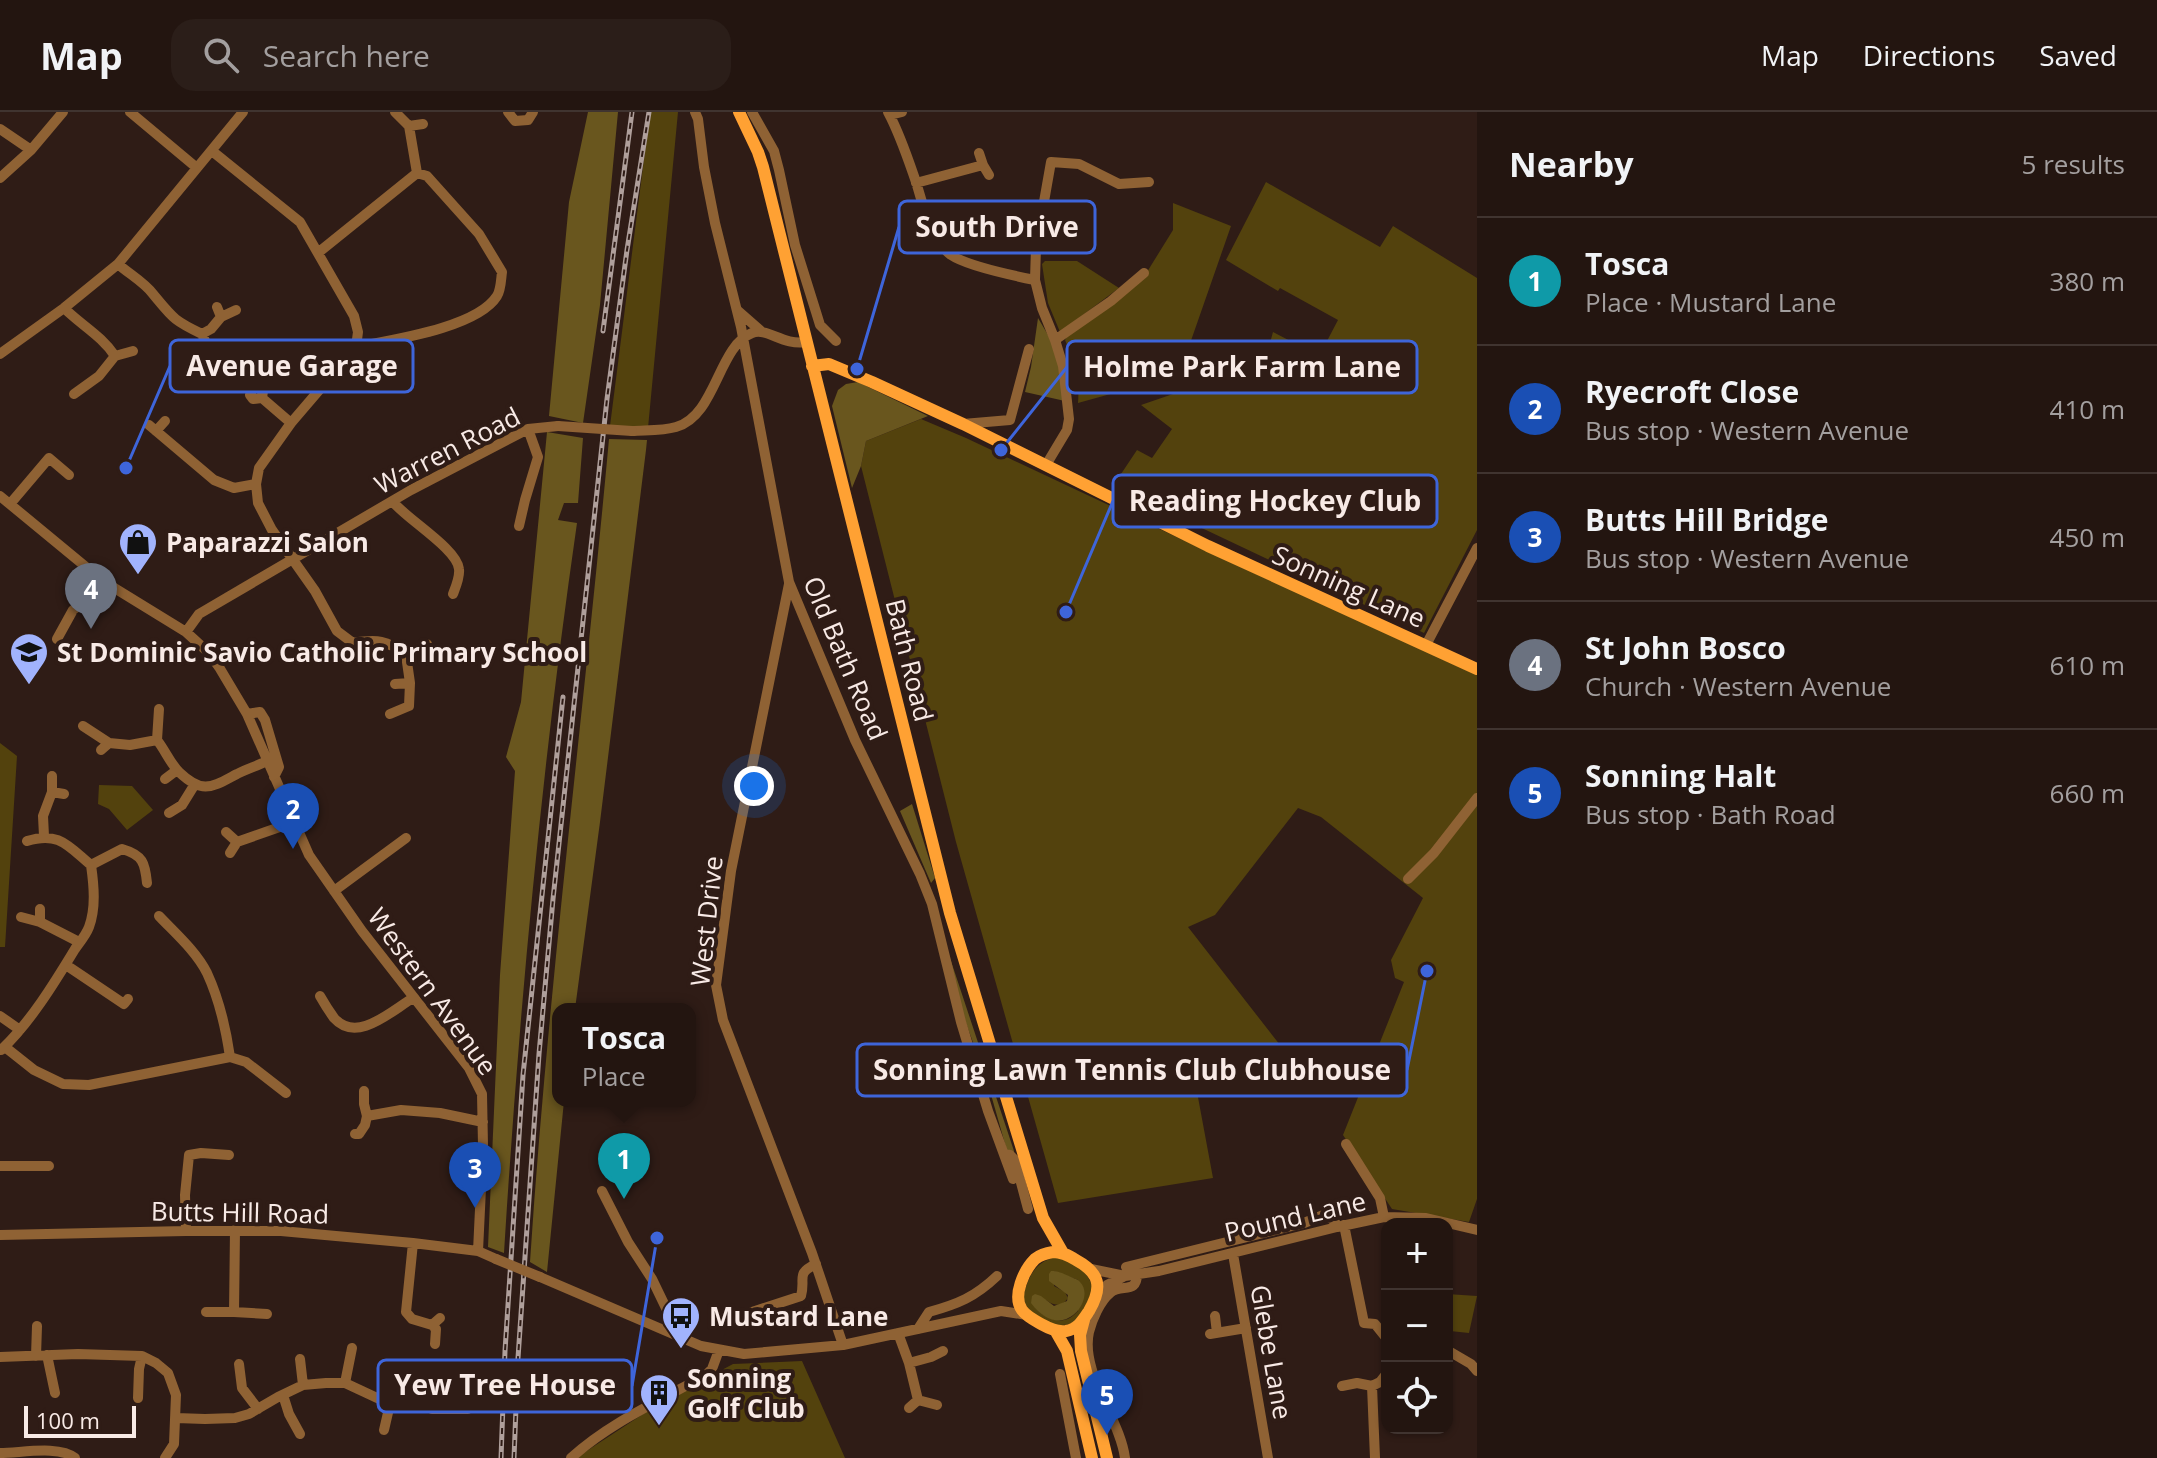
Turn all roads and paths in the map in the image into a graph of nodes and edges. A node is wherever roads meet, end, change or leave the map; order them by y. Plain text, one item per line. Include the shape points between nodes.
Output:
1 (63, 112) edge
2 (130, 112) edge
3 (243, 112) edge
4 (395, 112) edge
5 (508, 112) edge
6 (533, 112) edge
7 (695, 112) edge
8 (752, 112) edge
9 (902, 112) edge
10 (889, 114) edge
11 (739, 116) edge
12 (423, 124) dead end
13 (409, 126) junction
14 (0, 129) edge
15 (31, 150) junction
16 (212, 151) junction
17 (979, 153) dead end
18 (197, 168) junction
19 (779, 170) junction
20 (417, 173) junction
21 (764, 175) junction
22 (0, 178) edge
23 (1149, 182) dead end
24 (916, 183) junction
25 (319, 252) junction
26 (118, 264) junction
27 (1144, 273) dead end
28 (1035, 280) junction
29 (64, 308) junction
30 (236, 310) dead end
31 (737, 310) junction
32 (762, 332) junction
33 (202, 334) junction
34 (743, 339) junction
35 (1055, 340) junction
36 (836, 341) dead end
37 (806, 342) junction
38 (356, 347) junction
39 (1029, 349) dead end
40 (133, 351) dead end
41 (0, 354) edge
42 (216, 355) dead end
43 (115, 356) junction
44 (728, 359) junction
45 (749, 365) junction
46 (812, 366) junction
47 (74, 394) dead end
48 (262, 398) dead end
49 (165, 421) dead end
50 (291, 423) junction
51 (963, 424) junction
52 (528, 429) junction
53 (1046, 465) junction
54 (69, 475) dead end
55 (256, 484) junction
56 (0, 496) edge
57 (393, 502) junction
58 (10, 504) junction
59 (519, 526) dead end
60 (1477, 548) edge
61 (292, 560) junction
62 (103, 581) junction
63 (789, 582) junction
64 (453, 594) dead end
65 (186, 632) junction
66 (57, 639) dead end
67 (427, 644) dead end
68 (1426, 645) junction
69 (406, 655) junction
70 (1477, 669) edge
71 (410, 683) junction
72 (395, 684) dead end
73 (159, 709) dead end
74 (247, 714) junction
75 (390, 714) dead end
76 (83, 726) dead end
77 (157, 740) junction
78 (267, 761) junction
79 (177, 770) junction
80 (52, 776) dead end
81 (274, 777) junction
82 (165, 779) dead end
83 (195, 784) junction
84 (52, 792) junction
85 (64, 794) dead end
86 (1477, 798) edge
87 (169, 813) dead end
88 (294, 822) junction
89 (226, 832) dead end
90 (44, 836) junction
91 (406, 838) dead end
92 (27, 841) dead end
93 (237, 842) junction
94 (230, 853) dead end
95 (91, 865) junction
96 (1408, 879) dead end
97 (147, 883) dead end
98 (334, 891) junction
99 (40, 909) dead end
100 (950, 913) junction
101 (159, 916) dead end
102 (934, 916) junction
103 (21, 917) dead end
104 (40, 922) junction
105 (79, 942) junction
106 (66, 965) junction
107 (320, 996) dead end
108 (413, 998) junction
109 (124, 1004) dead end
110 (0, 1016) edge
111 (20, 1030) junction
112 (2, 1050) edge
113 (230, 1057) junction
114 (364, 1091) dead end
115 (286, 1093) dead end
116 (367, 1116) junction
117 (483, 1122) junction
118 (355, 1134) dead end
119 (1346, 1144) dead end
120 (1005, 1154) junction
121 (229, 1155) dead end
122 (0, 1166) edge
123 (49, 1166) dead end
124 (1013, 1179) dead end
125 (602, 1191) dead end
126 (1028, 1209) dead end
127 (1384, 1217) junction
128 (1043, 1218) junction
129 (1341, 1226) junction
130 (235, 1230) junction
131 (1477, 1230) edge
132 (186, 1231) junction
133 (0, 1235) edge
134 (413, 1243) junction
135 (478, 1251) junction
136 (1063, 1253) junction
137 (1233, 1254) junction
138 (1036, 1258) junction
139 (1157, 1258) junction
140 (816, 1264) junction
141 (1091, 1269) junction
142 (1159, 1271) junction
143 (1129, 1272) junction
144 (997, 1276) dead end
145 (1019, 1290) junction
146 (1097, 1296) junction
147 (1001, 1311) junction
148 (206, 1312) dead end
149 (234, 1312) junction
150 (267, 1314) dead end
151 (1028, 1315) junction
152 (740, 1316) dead end
153 (1215, 1316) dead end
154 (1085, 1317) junction
155 (37, 1326) dead end
156 (1246, 1328) junction
157 (918, 1329) junction
158 (1055, 1330) junction
159 (1381, 1332) edge
160 (898, 1333) junction
161 (680, 1337) junction
162 (435, 1344) dead end
163 (843, 1345) junction
164 (352, 1348) dead end
165 (719, 1350) junction
166 (943, 1351) dead end
167 (1453, 1354) edge
168 (42, 1356) junction
169 (142, 1356) junction
170 (0, 1357) edge
171 (903, 1357) junction
172 (300, 1359) dead end
173 (239, 1364) dead end
174 (432, 1370) dead end
175 (1477, 1371) edge
176 (1060, 1374) dead end
177 (1381, 1381) edge
178 (345, 1383) junction
179 (303, 1385) junction
180 (1342, 1386) dead end
181 (1372, 1386) junction
182 (55, 1393) dead end
183 (283, 1395) junction
184 (138, 1398) dead end
185 (918, 1400) junction
186 (390, 1404) junction
187 (937, 1405) dead end
188 (909, 1408) dead end
189 (258, 1409) junction
190 (432, 1409) junction
191 (468, 1409) dead end
192 (176, 1418) junction
193 (384, 1430) dead end
194 (300, 1434) dead end
195 (0, 1453) edge
196 (75, 1458) edge
197 (165, 1458) edge
198 (571, 1458) edge
199 (1076, 1458) edge
200 (1092, 1458) edge
201 (1107, 1458) edge
202 (1125, 1458) edge
203 (1268, 1458) edge
204 (1375, 1458) edge

1 - 15 street
2 - 18 street
3 - 16 street
4 - 13 street
5 - 6 street via 515,121 528,120
7 - 31 street, Old Bath Road
8 - 19 street
9 - 10 street
10 - 24 street
11 - 21 main road, Bath Road
12 - 13 street
13 - 20 street
14 - 15 street
15 - 22 street
16 - 18 street
16 - 25 street via 300,222
17 - 24 street via 986,170
18 - 26 street
19 - 21 street
19 - 36 street via 804,278 820,325
20 - 25 street
20 - 38 street via 427,176 479,234 502,272 498,295 478,314 422,334
21 - 37 main road, Bath Road
23 - 28 street via 1119,184 1079,164 1051,162
24 - 28 street via 938,242 952,256
25 - 38 street via 354,316
26 - 29 street
26 - 33 street via 152,292 176,322
27 - 35 street
28 - 35 street
29 - 41 street
29 - 43 street
30 - 33 street via 219,312 211,329
31 - 32 street
31 - 34 street, Old Bath Road
32 - 34 street
32 - 37 street via 789,343
33 - 42 street
34 - 44 street, Warren Road
34 - 45 street, Old Bath Road
35 - 53 street via 1069,419
37 - 46 main road, Bath Road
38 - 50 street
39 - 51 street via 1010,420
40 - 43 street
43 - 47 street
44 - 45 street
44 - 52 street, Warren Road, bridge via 690,420 677,427
45 - 63 street, Old Bath Road
46 - 51 main road, Sonning Lane via 838,367
46 - 100 main road, Bath Road
48 - 50 street
49 - 55 street via 152,428 214,480 234,488
50 - 55 street via 259,468
51 - 53 main road, Sonning Lane
52 - 57 street, Warren Road
52 - 59 street via 538,457 525,500 528,516
53 - 68 main road, Sonning Lane
54 - 58 street via 46,455
55 - 61 street via 258,503
56 - 58 street, Western Avenue
57 - 61 street, Warren Road
57 - 64 street via 448,548 459,565
58 - 62 street, Western Avenue
60 - 68 street
61 - 65 street, Warren Road via 199,614
61 - 69 street via 337,631 353,643 391,643
62 - 65 street, Western Avenue
62 - 66 street via 73,610
63 - 102 street, Old Bath Road
63 - 140 street, West Drive via 731,871 716,985 723,1020
65 - 74 street, Western Avenue via 209,653
67 - 69 street
68 - 70 main road, Sonning Lane
69 - 71 street
71 - 72 street
71 - 75 street via 409,706
73 - 77 street
74 - 78 street, Western Avenue
74 - 81 street, Western Avenue via 260,712 265,720 279,767
76 - 77 street via 105,746
77 - 79 street
78 - 81 street, Western Avenue
78 - 83 street via 221,784
79 - 82 street
79 - 83 street
80 - 84 street
81 - 88 street, Western Avenue
83 - 87 street via 182,805
84 - 85 street
84 - 90 street via 43,816
86 - 96 street
88 - 93 street
88 - 98 street, Western Avenue
89 - 93 street
90 - 92 street
90 - 95 street via 65,843
91 - 98 street
93 - 94 street
95 - 97 street via 122,849 133,852 145,864
95 - 105 street via 92,913 89,930
98 - 108 street, Western Avenue
99 - 104 street
100 - 102 street
100 - 128 main road, Bath Road
101 - 113 street via 206,971
102 - 120 street, Old Bath Road via 961,1022
103 - 104 street
104 - 105 street
105 - 106 street
106 - 109 street
106 - 111 street
107 - 108 street via 335,1019 359,1029
108 - 117 street, Western Avenue via 469,1068 482,1094
110 - 111 street
111 - 112 street
112 - 113 street via 63,1084 89,1085
113 - 115 street via 246,1062
114 - 116 street
116 - 117 street via 401,1110
116 - 118 street
117 - 135 street, Western Avenue
119 - 127 street via 1380,1198
120 - 124 street
120 - 126 street via 1015,1160
121 - 132 street via 189,1155
122 - 123 street via 32,1161
125 - 161 street
127 - 129 street, Pound Lane
127 - 131 street, Pound Lane via 1426,1218
128 - 136 main road, Bath Road
128 - 138 main road, Bath Road
129 - 137 street, Pound Lane
129 - 139 street via 1326,1214
129 - 159 street via 1364,1323 1375,1324
130 - 132 street, Butts Hill Road
130 - 134 street, Butts Hill Road
130 - 149 street
132 - 133 street, Butts Hill Road
134 - 135 street, Butts Hill Road
134 - 162 street via 406,1312 412,1319 436,1321
135 - 161 street, bridge
136 - 138 main road
136 - 141 main road
137 - 142 street, Pound Lane
137 - 156 street, Glebe Lane
138 - 145 main road
139 - 142 street
139 - 143 street
140 - 152 street via 804,1269 801,1296
140 - 163 street, West Drive
141 - 143 street, Pound Lane
141 - 146 main road
142 - 143 street, Pound Lane
143 - 146 street, Pound Lane
143 - 202 street via 1136,1283 1106,1298 1088,1340 1095,1376
144 - 157 street via 957,1304 929,1312
145 - 147 street
145 - 151 main road via 1020,1307
146 - 154 main road
147 - 151 street
147 - 157 street
148 - 149 street
149 - 150 street
151 - 158 main road
153 - 156 street via 1213,1334
154 - 158 main road via 1070,1330
154 - 201 main road via 1081,1351
155 - 168 street
156 - 203 street, Glebe Lane
157 - 160 street
158 - 200 main road via 1067,1351
160 - 163 street
160 - 171 street
161 - 165 street
163 - 165 street via 744,1354
164 - 178 street
165 - 198 street via 706,1375
166 - 171 street via 936,1361
167 - 175 street
168 - 169 street
168 - 170 street
168 - 182 street
169 - 184 street
169 - 192 street via 168,1373 176,1395
171 - 185 street
172 - 179 street
173 - 189 street via 242,1388
174 - 190 street
176 - 199 street
177 - 181 street
178 - 179 street
178 - 186 street
179 - 183 street
180 - 181 street
181 - 204 street
183 - 189 street
183 - 194 street
185 - 187 street
185 - 188 street
186 - 190 street via 416,1397
186 - 193 street
189 - 192 street via 235,1418
190 - 191 street
192 - 197 street via 174,1444
195 - 196 street via 48,1451

